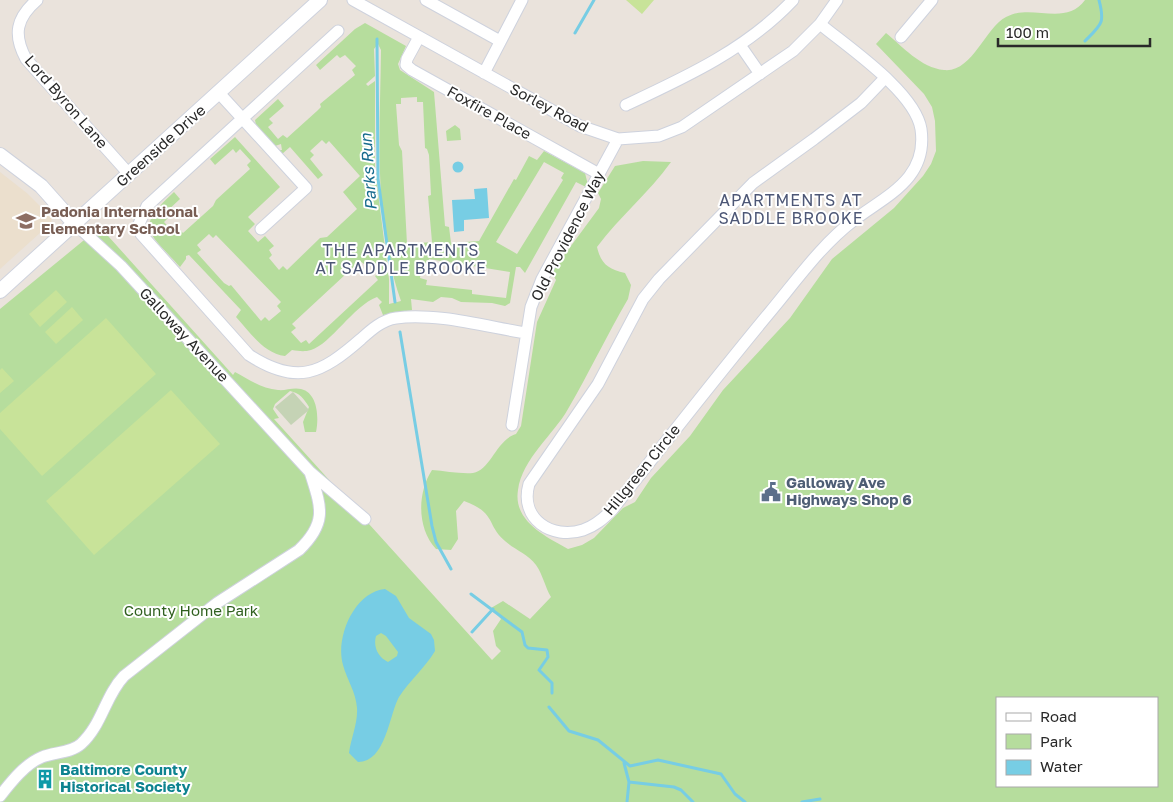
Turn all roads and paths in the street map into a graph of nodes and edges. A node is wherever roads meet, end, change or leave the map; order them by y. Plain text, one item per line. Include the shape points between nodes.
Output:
1 (37, 0) edge
2 (320, 0) edge
3 (353, 0) edge
4 (426, 0) edge
5 (522, 0) edge
6 (793, 0) edge
7 (837, 0) edge
8 (932, 0) edge
9 (820, 24) junction
10 (338, 31) dead end
11 (419, 37) junction
12 (901, 37) dead end
13 (500, 41) junction
14 (740, 45) junction
15 (484, 73) junction
16 (760, 74) junction
17 (885, 78) junction
18 (219, 93) junction
19 (626, 105) dead end
20 (243, 119) junction
21 (618, 139) junction
22 (0, 155) edge
23 (129, 174) junction
24 (600, 174) junction
25 (74, 223) junction
26 (261, 229) dead end
27 (0, 290) edge
28 (526, 333) junction
29 (512, 425) dead end
30 (310, 472) junction
31 (365, 519) dead end
32 (0, 796) edge

1 - 23 street, Lord Byron Lane via 18,22 19,47 26,59
2 - 18 street, Greenside Drive
3 - 11 street, Sorley Road
4 - 13 street
5 - 13 street
6 - 14 street
7 - 9 street, Sorley Road
8 - 12 street
9 - 16 street, Sorley Road via 793,51
9 - 17 street, Hillgreen Circle
10 - 20 street
11 - 15 street, Sorley Road
11 - 24 street, Foxfire Place via 407,59 406,65 412,70
13 - 15 street
14 - 16 street
14 - 19 street via 696,72
15 - 21 street, Sorley Road via 580,126
16 - 21 street, Sorley Road via 682,127 659,136
17 - 17 street, Hillgreen Circle via 861,103 753,183 643,299 598,384 529,484 528,506 540,524 550,530 574,532 606,517 818,254 849,224 906,182 918,156 920,128 912,105
18 - 20 street
18 - 23 street, Greenside Drive
20 - 26 street via 306,188
20 - 28 street via 147,206 139,224 141,234 149,244 249,355 279,370 308,372 322,369 383,322 407,317
21 - 24 street, Old Providence Way
22 - 25 street, Galloway Avenue via 28,174
23 - 25 street, Greenside Drive
24 - 28 street, Old Providence Way via 542,279 531,307
25 - 27 street, Greenside Drive
25 - 30 street, Galloway Avenue via 121,266
28 - 29 street, Old Providence Way
30 - 31 street, Galloway Avenue
30 - 32 street via 320,508 318,526 308,541 217,604 124,676 96,726 79,746 40,758 24,769

